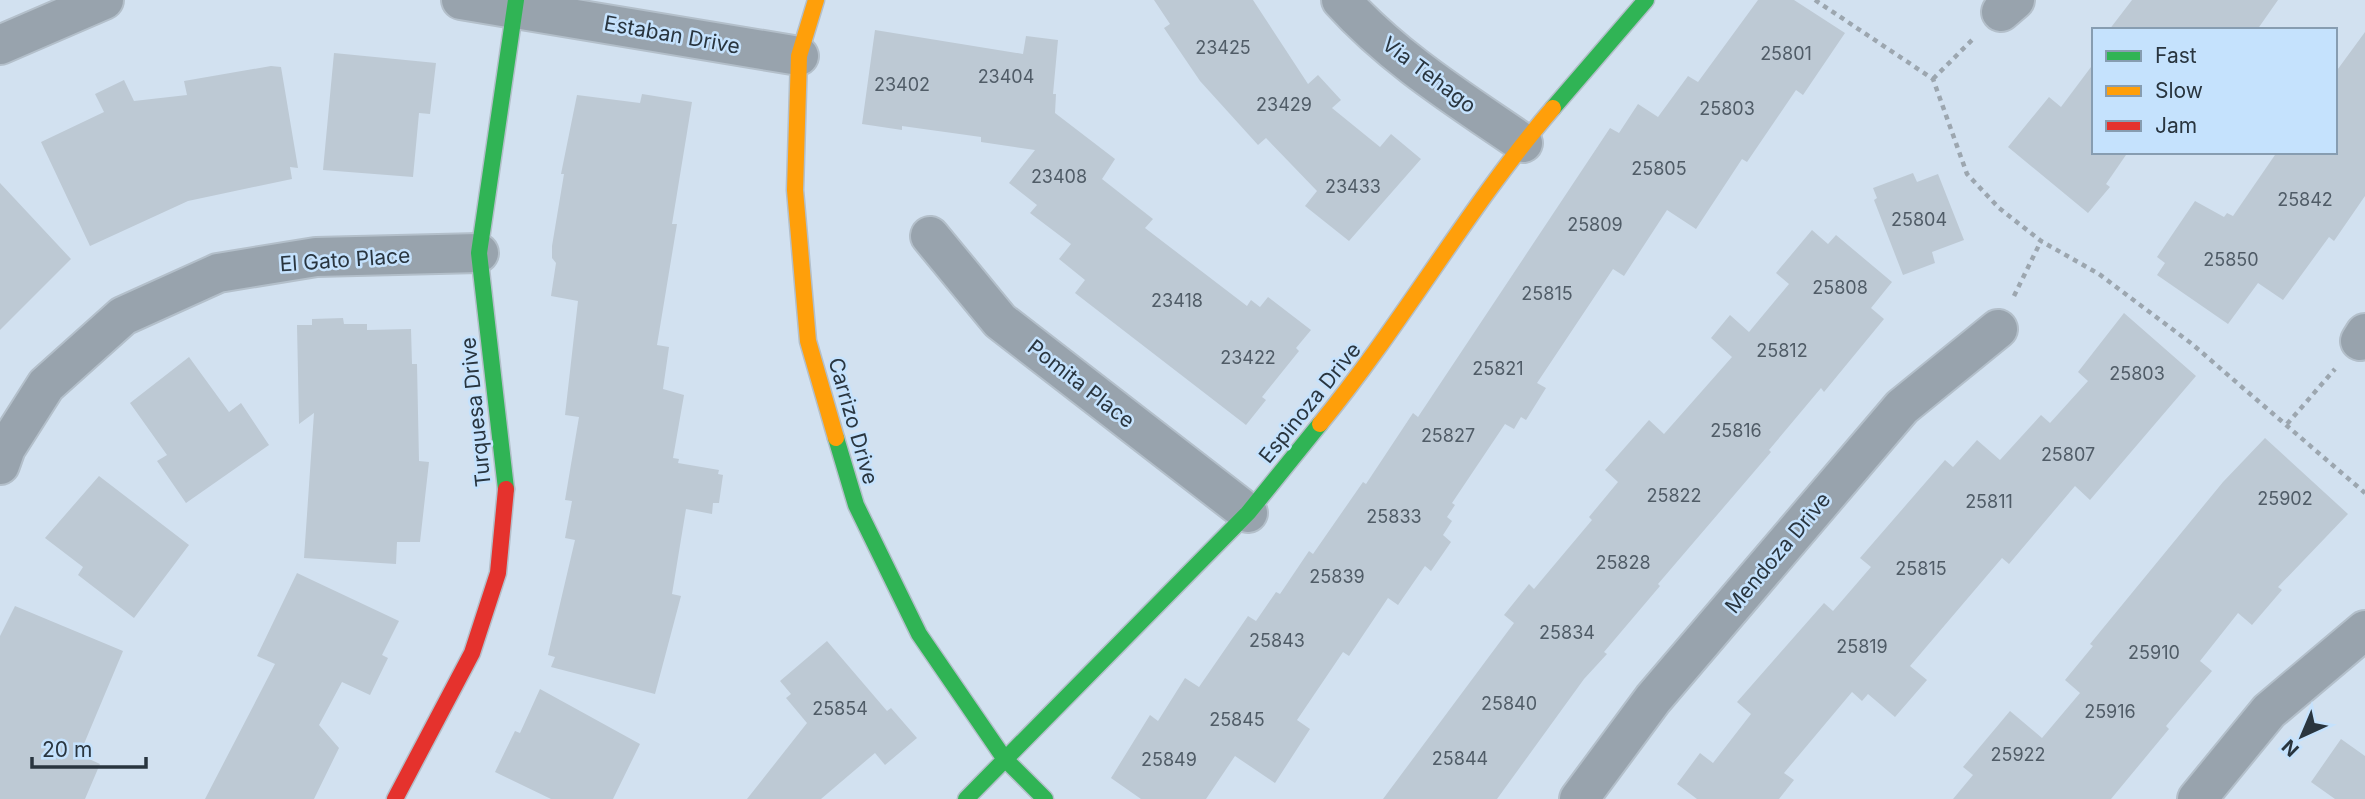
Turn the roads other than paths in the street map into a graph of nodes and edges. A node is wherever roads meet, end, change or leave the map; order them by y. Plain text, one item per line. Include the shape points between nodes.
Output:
1 (104, 0) edge
2 (461, 0) edge
3 (816, 0) edge
4 (1341, 0) edge
5 (1646, 0) edge
6 (516, 4) edge
7 (0, 45) edge
8 (799, 56) junction
9 (1522, 142) junction
10 (930, 236) dead end
11 (479, 253) junction
12 (1998, 329) road end
13 (0, 465) edge
14 (1248, 513) junction
15 (2365, 630) edge
16 (1004, 758) junction
17 (395, 799) edge
18 (965, 799) edge
19 (1045, 799) edge
20 (1579, 799) edge
21 (2197, 799) edge

1 - 7 street
2 - 6 street, Estaban Drive
3 - 8 street, Carrizo Drive
4 - 9 street, Via Tehago via 1412,66
5 - 9 street, Espinoza Drive
6 - 8 street, Estaban Drive
6 - 11 street, Turquesa Drive
8 - 16 street, Carrizo Drive via 795,190 808,341 856,505 919,634
9 - 14 street, Espinoza Drive via 1368,366
10 - 14 street, Pomita Place via 1000,321
11 - 13 street, El Gato Place via 316,257 218,274 123,316 46,386
11 - 17 street, Turquesa Drive via 507,481 498,573 472,653
12 - 20 street, Mendoza Drive via 1902,407 1653,699
14 - 16 street, Espinoza Drive
15 - 21 street via 2269,711
16 - 18 street, Espinoza Drive
16 - 19 street, Carrizo Drive

